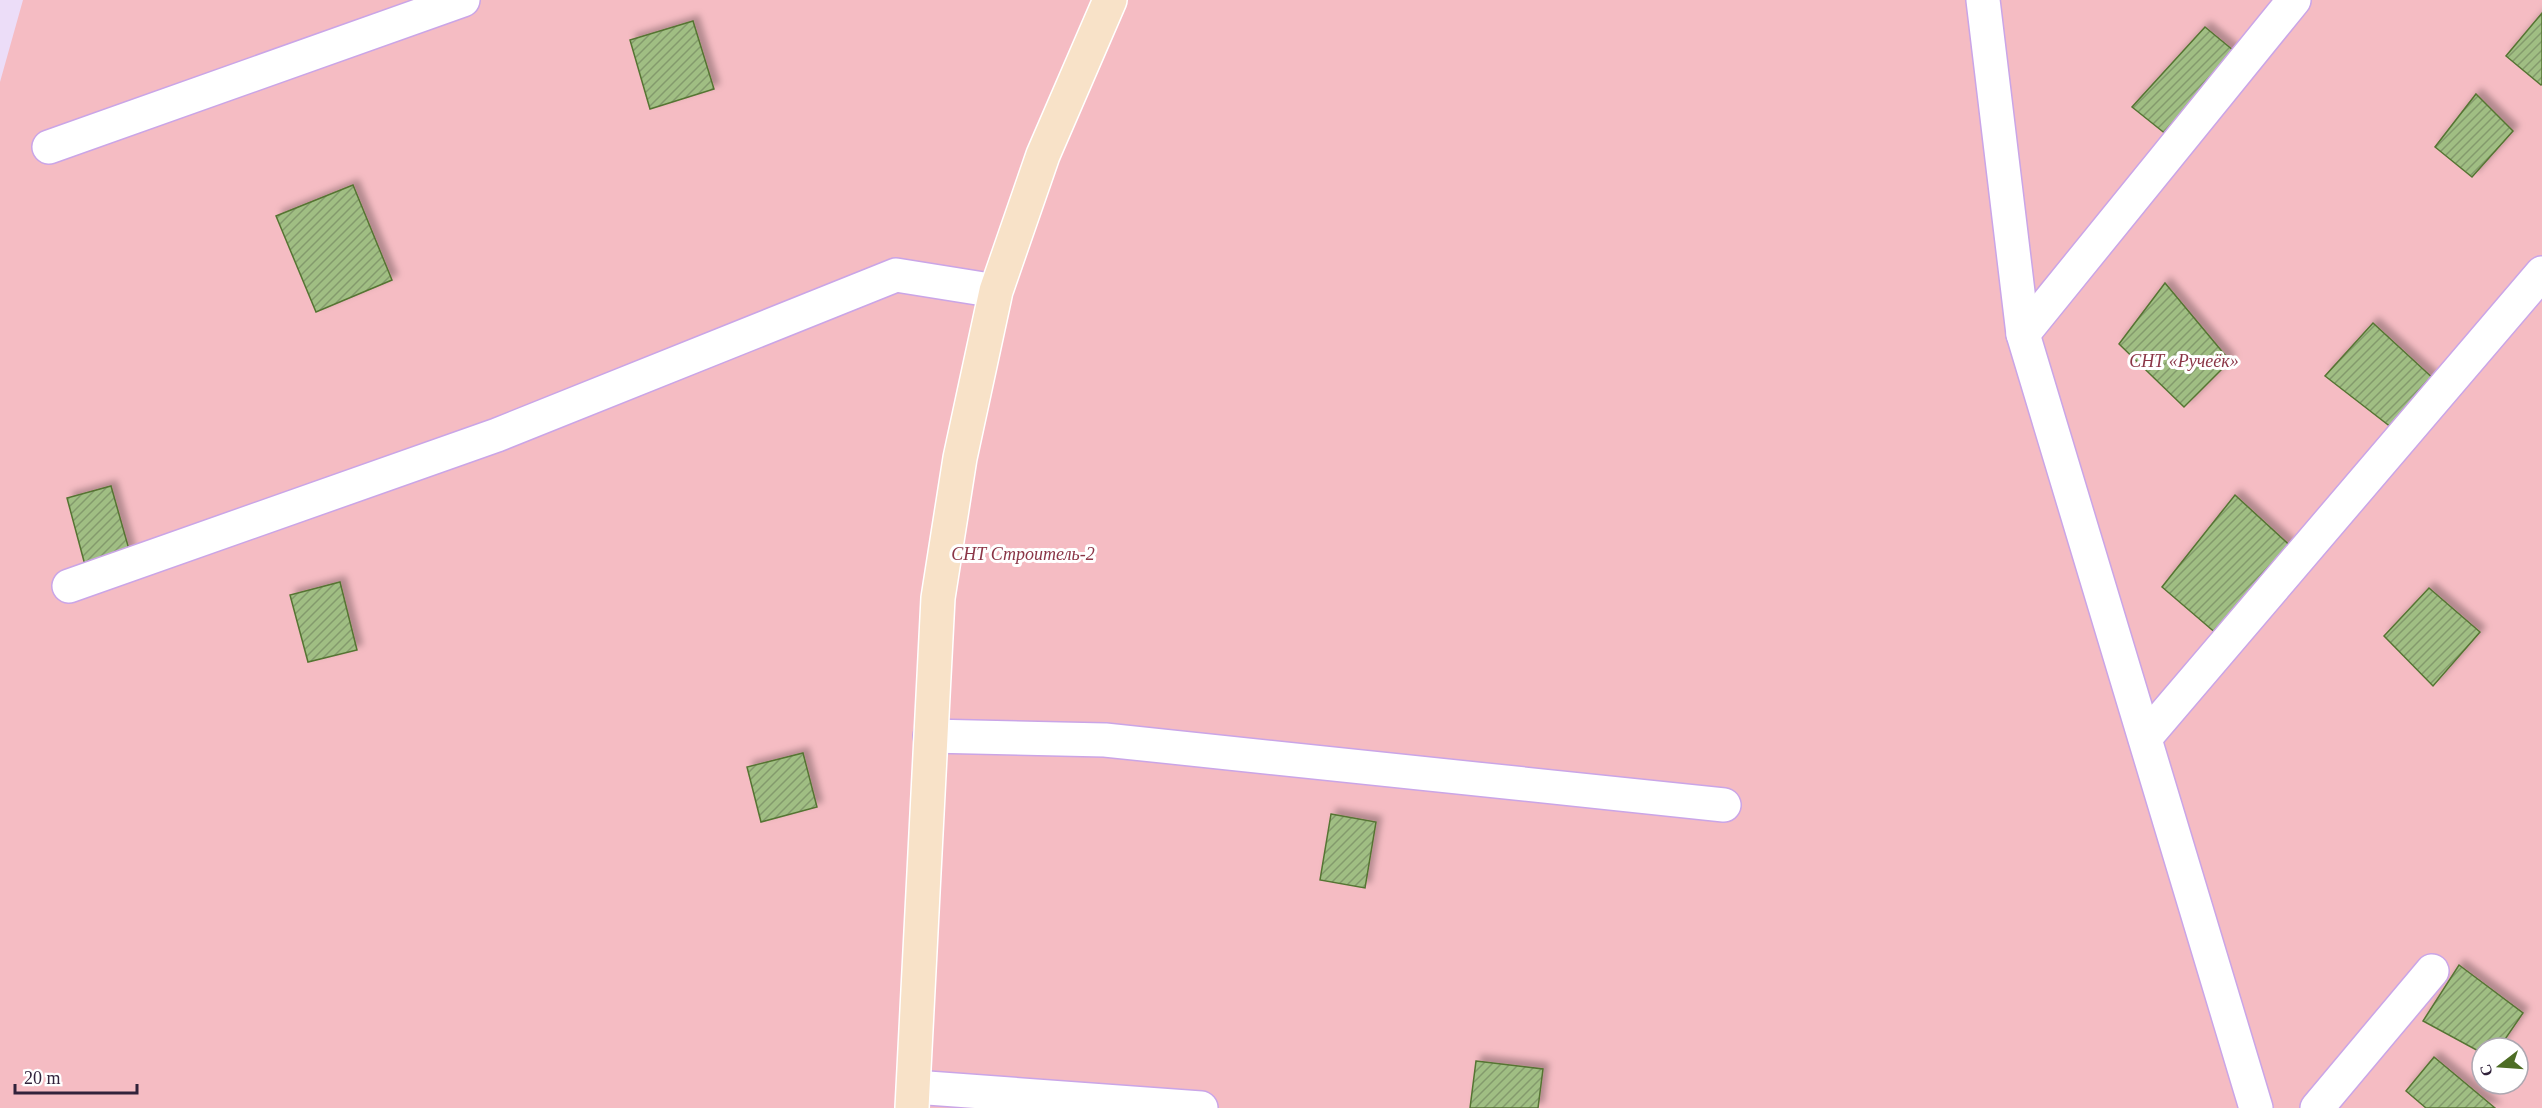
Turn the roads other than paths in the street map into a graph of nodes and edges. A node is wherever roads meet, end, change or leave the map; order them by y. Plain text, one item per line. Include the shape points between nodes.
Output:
1 (463, 0) edge
2 (1110, 0) edge
3 (1983, 0) edge
4 (2294, 0) edge
5 (49, 147) dead end
6 (2542, 273) edge
7 (996, 291) junction
8 (2024, 334) junction
9 (69, 586) dead end
10 (930, 736) junction
11 (2145, 738) junction
12 (1724, 805) dead end
13 (2432, 970) dead end
14 (913, 1098) edge
15 (2260, 1106) edge
16 (1201, 1108) edge
17 (2317, 1108) edge

1 - 5 lane
2 - 7 main road via 1043,155
3 - 8 lane
4 - 8 lane
6 - 11 lane
7 - 9 lane via 896,275 497,435
7 - 10 main road via 960,458 938,598
8 - 11 lane
10 - 12 lane via 1105,740
10 - 14 main road
11 - 15 lane
13 - 17 lane
14 - 16 lane

